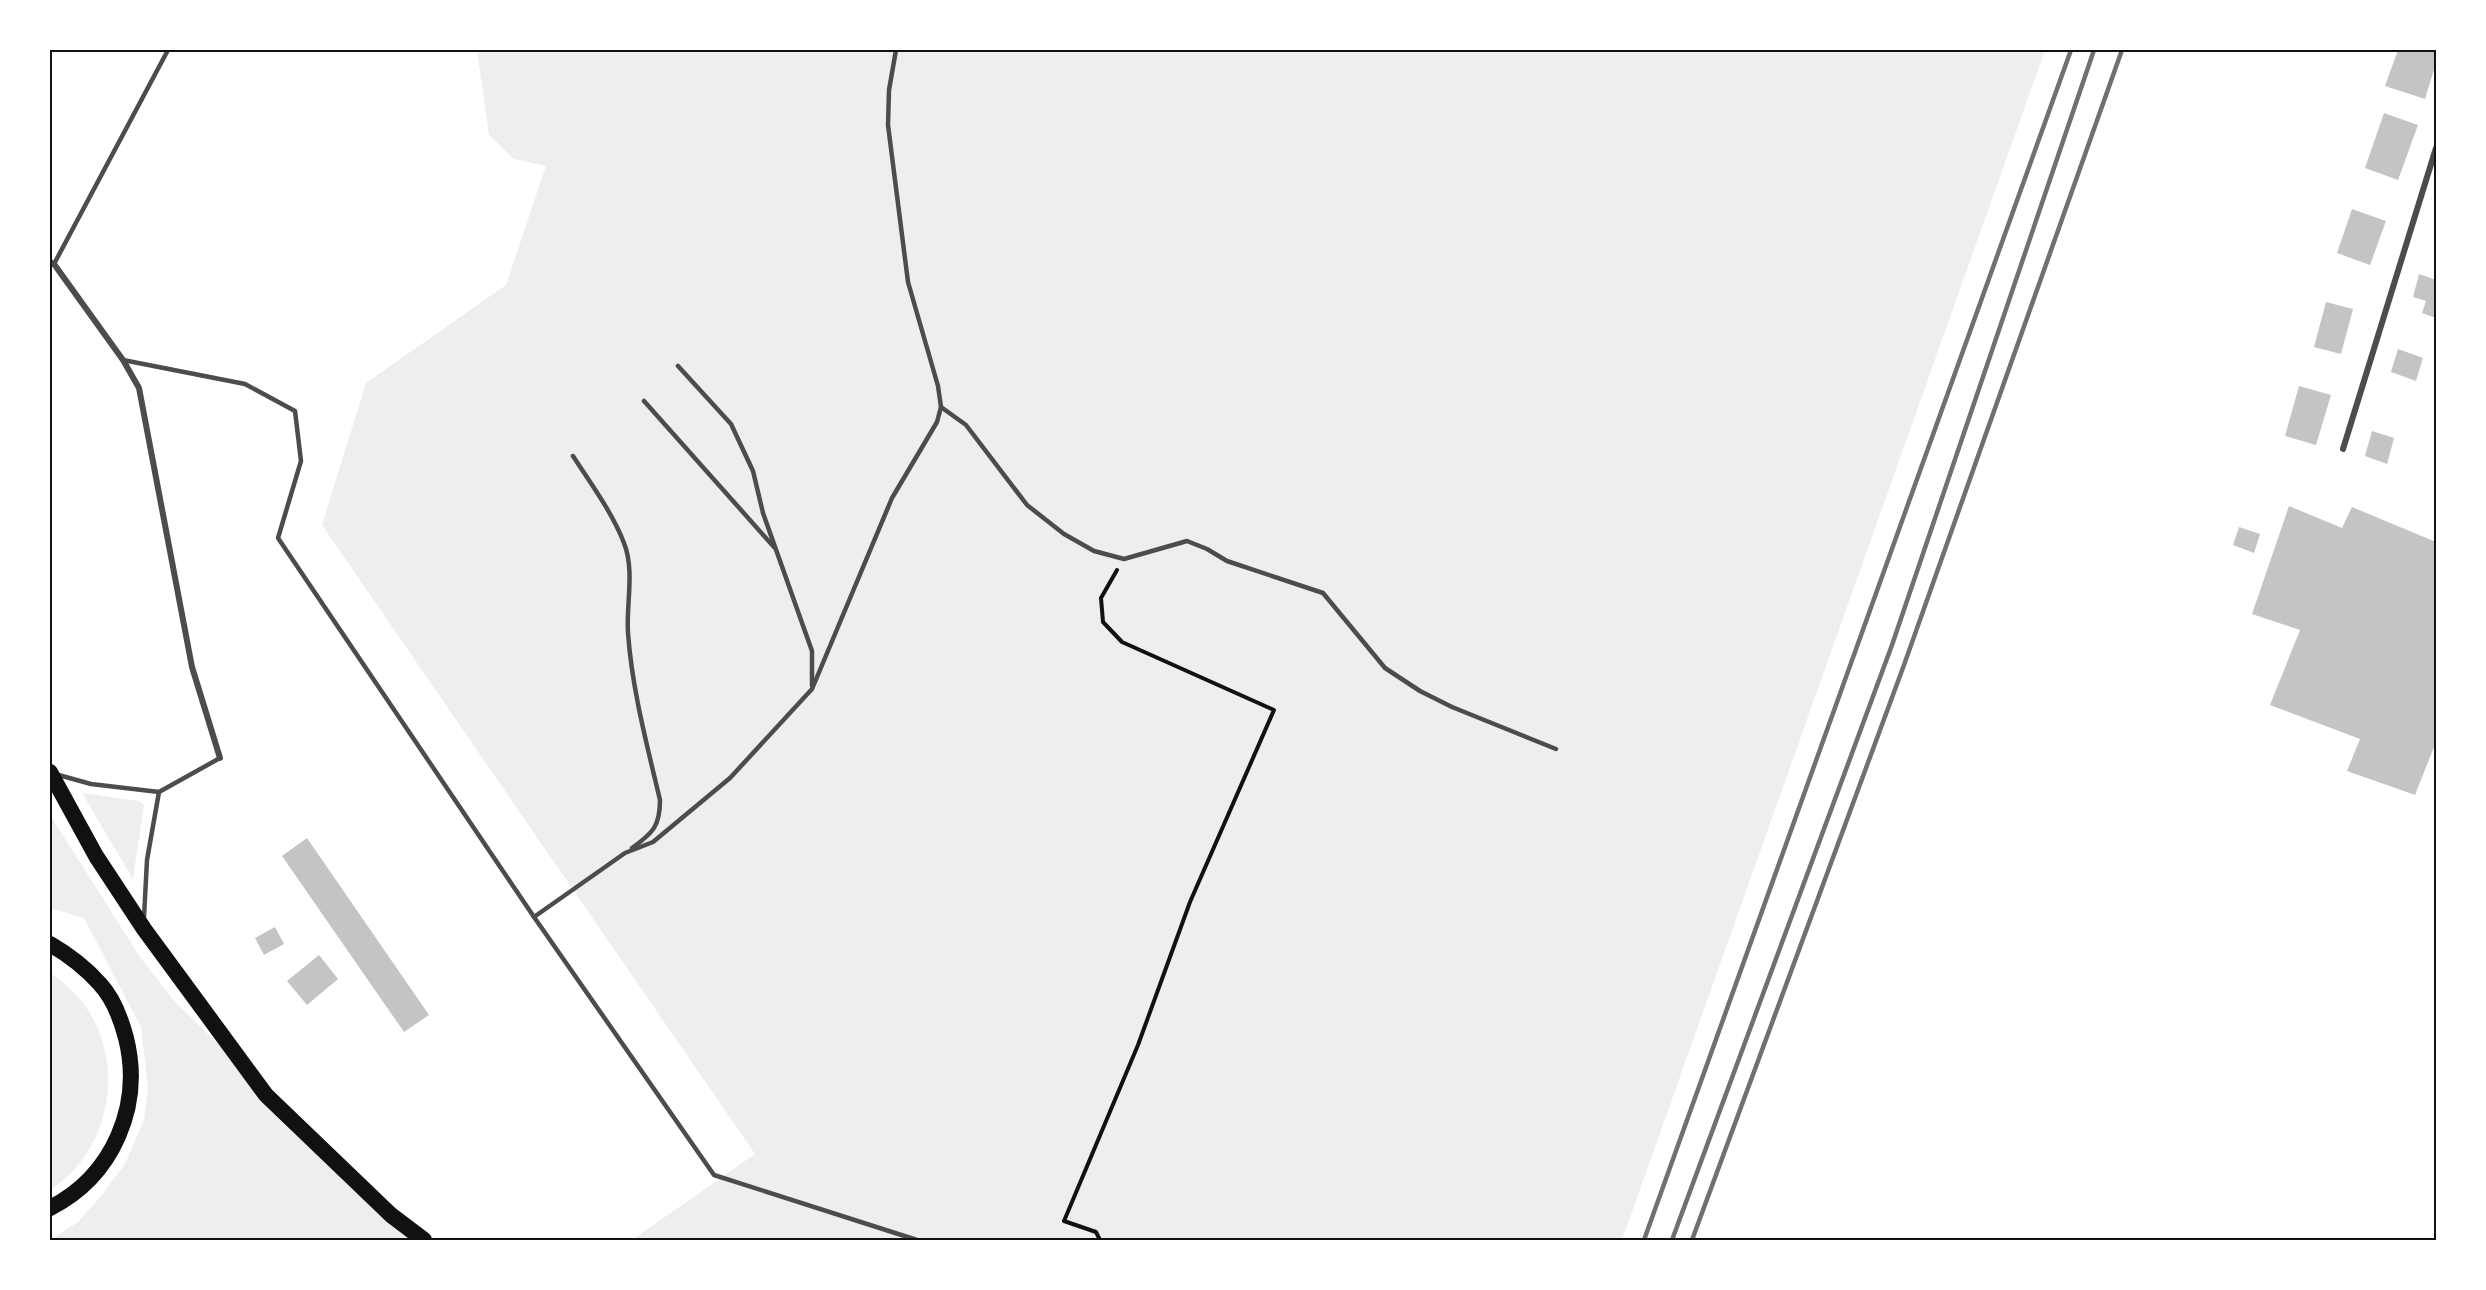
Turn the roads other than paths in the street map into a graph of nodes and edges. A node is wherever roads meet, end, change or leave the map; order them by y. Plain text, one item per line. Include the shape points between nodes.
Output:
1 (168, 50) edge
2 (896, 50) edge
3 (2436, 148) edge
4 (52, 263) edge
5 (123, 360) junction
6 (678, 366) dead end
7 (644, 401) dead end
8 (941, 407) junction
9 (2343, 449) dead end
10 (573, 456) dead end
11 (776, 549) junction
12 (812, 689) junction
13 (1556, 749) dead end
14 (220, 758) joint
15 (50, 772) edge
16 (159, 792) junction
17 (625, 854) junction
18 (534, 917) junction
19 (144, 929) junction
20 (50, 944) edge
21 (50, 1208) edge
22 (424, 1240) edge
23 (917, 1240) edge

1 - 4 lane
2 - 8 lane via 888,125 896,193 908,282
3 - 9 street
4 - 5 street
5 - 14 street via 140,388 192,667
5 - 18 lane via 245,384 296,411 301,461 278,538
6 - 11 lane via 731,424 753,471
7 - 11 lane
8 - 12 lane via 937,422 877,530
8 - 13 lane via 966,425 1027,505 1094,551 1124,559 1187,541 1227,561 1323,593 1385,668 1452,708
10 - 17 lane via 625,544 634,683 660,800 660,815 652,834
11 - 12 lane via 812,651
12 - 17 lane via 730,778 653,842
14 - 16 lane
15 - 16 lane via 91,784
15 - 19 highway via 96,856
16 - 19 lane via 143,895
17 - 18 lane
18 - 23 lane via 714,1175
19 - 22 highway via 266,1095 391,1215
20 - 21 highway via 72,957 101,985 121,1020 131,1059 131,1099 119,1137 98,1172 68,1199

